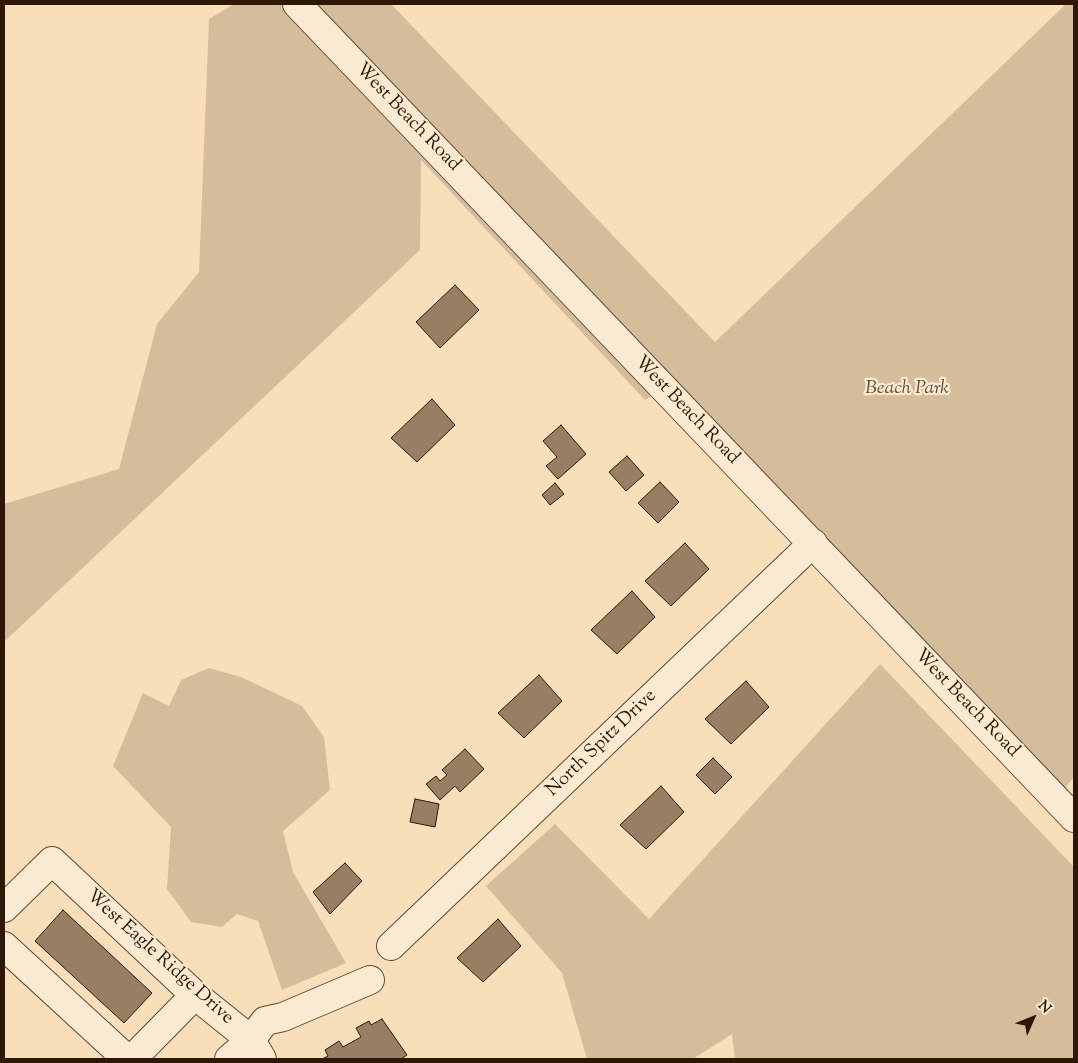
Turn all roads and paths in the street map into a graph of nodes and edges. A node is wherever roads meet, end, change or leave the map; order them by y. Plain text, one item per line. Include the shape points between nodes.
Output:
1 (311, 9) edge
2 (812, 543) junction
3 (1073, 814) edge
4 (4, 908) edge
5 (4, 946) edge
6 (391, 946) dead end
7 (370, 980) dead end
8 (196, 995) junction
9 (256, 1050) edge
10 (127, 1059) edge
11 (132, 1059) edge
12 (229, 1059) edge

1 - 2 street, West Beach Road
2 - 3 street, West Beach Road
2 - 6 street, North Spitz Drive
4 - 8 street, West Eagle Ridge Drive via 52,861
5 - 10 street
7 - 9 street via 284,1017 265,1021
8 - 9 street, West Eagle Ridge Drive
8 - 11 street
9 - 12 street

